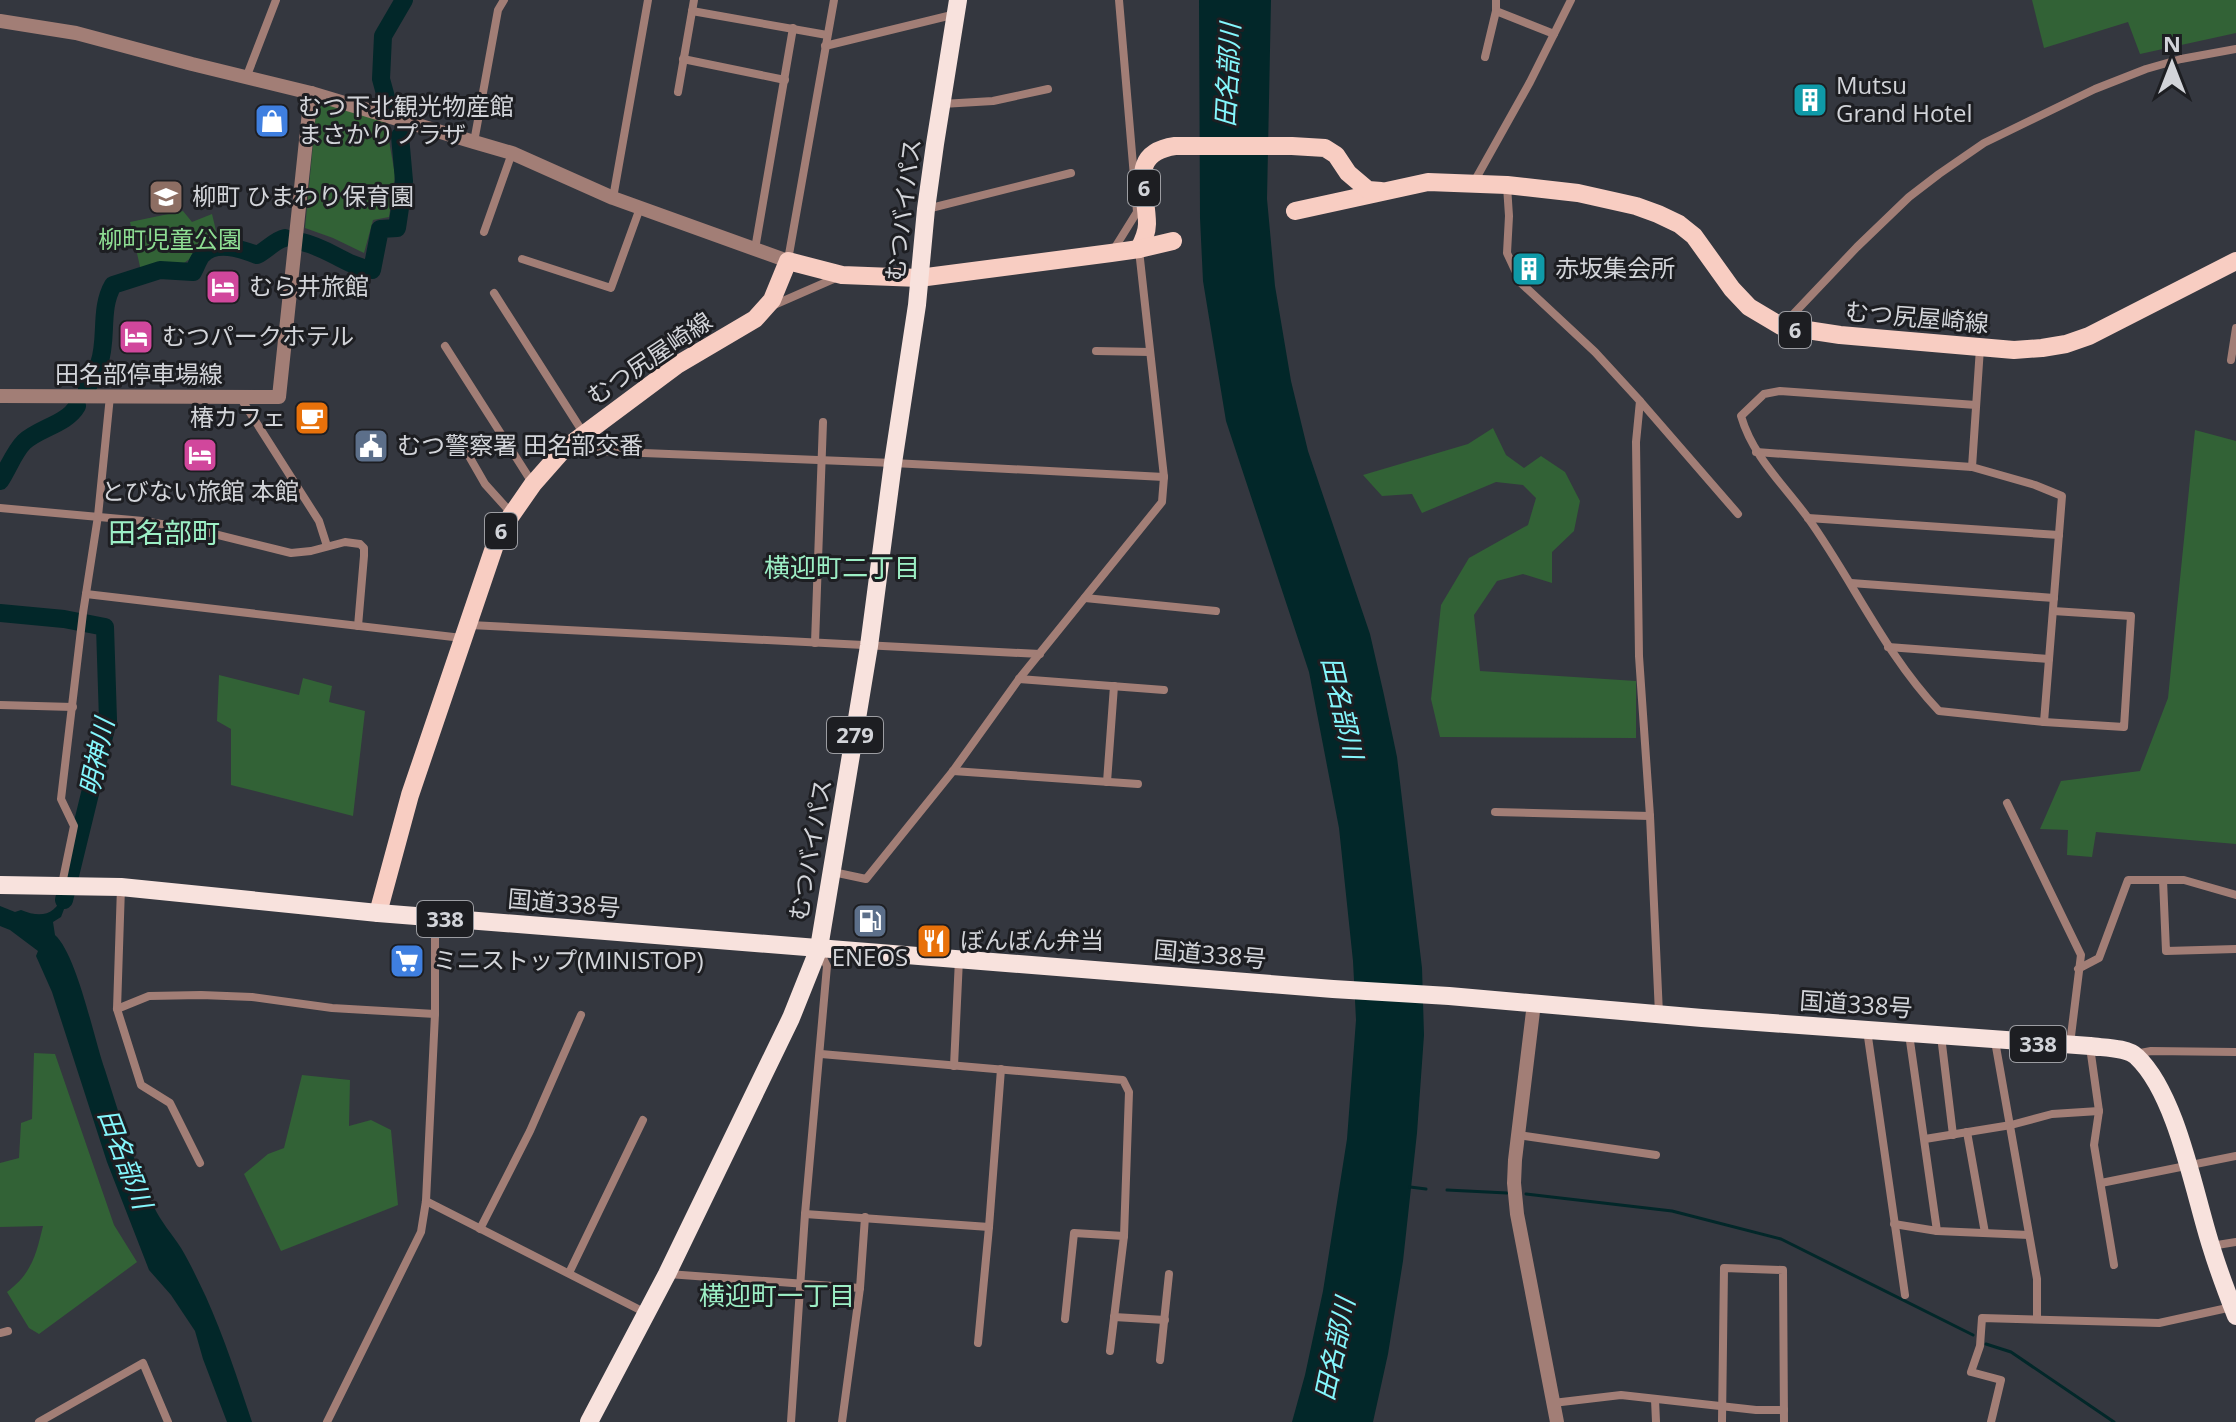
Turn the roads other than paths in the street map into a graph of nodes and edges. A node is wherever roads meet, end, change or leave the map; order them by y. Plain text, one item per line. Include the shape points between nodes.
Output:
1 (276, 0) edge
2 (504, 0) edge
3 (648, 0) edge
4 (694, 0) edge
5 (834, 0) edge
6 (1119, 0) edge
7 (1496, 0) edge
8 (1571, 0) edge
9 (957, 7) edge
10 (692, 11) junction
11 (1496, 11) junction
12 (0, 21) edge
13 (793, 28) junction
14 (1554, 34) junction
15 (827, 35) junction
16 (825, 46) junction
17 (2236, 49) edge
18 (1485, 57) dead end
19 (683, 59) junction
20 (246, 78) junction
21 (785, 80) junction
22 (1048, 89) dead end
23 (678, 92) dead end
24 (311, 93) junction
25 (941, 104) junction
26 (474, 142) junction
27 (512, 153) junction
28 (1071, 173) dead end
29 (1474, 183) junction
30 (1507, 185) junction
31 (1386, 191) junction
32 (613, 198) junction
33 (640, 208) junction
34 (926, 209) junction
35 (1295, 211) dead end
36 (484, 232) dead end
37 (1173, 241) dead end
38 (755, 249) junction
39 (1139, 249) junction
40 (1111, 253) junction
41 (522, 259) dead end
42 (788, 261) junction
43 (2236, 261) edge
44 (842, 275) junction
45 (919, 278) junction
46 (494, 293) dead end
47 (766, 309) junction
48 (1781, 326) junction
49 (2236, 328) edge
50 (445, 346) dead end
51 (1980, 348) junction
52 (1096, 351) dead end
53 (1150, 352) junction
54 (2231, 360) dead end
55 (0, 396) edge
56 (110, 396) junction
57 (240, 397) junction
58 (1640, 401) junction
59 (1976, 405) junction
60 (823, 422) dead end
61 (584, 434) junction
62 (458, 437) dead end
63 (563, 450) junction
64 (1756, 452) junction
65 (822, 460) junction
66 (893, 463) junction
67 (1972, 467) junction
68 (1164, 477) junction
69 (533, 484) junction
70 (0, 508) edge
71 (512, 514) junction
72 (1738, 514) dead end
73 (98, 516) junction
74 (1808, 518) junction
75 (2059, 535) junction
76 (327, 546) junction
77 (1851, 583) junction
78 (86, 594) junction
79 (1085, 598) junction
80 (2054, 598) junction
81 (1216, 611) dead end
82 (2053, 611) junction
83 (358, 626) junction
84 (465, 632) junction
85 (815, 643) junction
86 (869, 646) junction
87 (1888, 647) junction
88 (1040, 654) junction
89 (2049, 659) junction
90 (1019, 679) junction
91 (1114, 686) junction
92 (1164, 690) dead end
93 (0, 705) edge
94 (73, 707) junction
95 (2044, 722) junction
96 (953, 771) junction
97 (1107, 782) junction
98 (1138, 784) dead end
99 (2007, 803) dead end
100 (1495, 812) dead end
101 (1650, 816) junction
102 (832, 872) junction
103 (2163, 880) junction
104 (0, 885) edge
105 (66, 885) junction
106 (121, 887) junction
107 (2236, 895) edge
108 (378, 913) junction
109 (435, 918) junction
110 (819, 948) junction
111 (2236, 949) edge
112 (959, 959) junction
113 (2078, 969) junction
114 (1534, 1003) junction
115 (117, 1009) junction
116 (435, 1014) junction
117 (1659, 1014) junction
118 (581, 1015) dead end
119 (1867, 1030) junction
120 (1909, 1033) junction
121 (1941, 1035) junction
122 (1995, 1040) junction
123 (2070, 1045) junction
124 (2090, 1046) junction
125 (2236, 1052) edge
126 (821, 1054) junction
127 (2135, 1054) junction
128 (954, 1066) junction
129 (1001, 1069) junction
130 (2099, 1111) junction
131 (643, 1120) dead end
132 (2011, 1125) junction
133 (1967, 1132) junction
134 (1518, 1135) junction
135 (1953, 1135) junction
136 (1925, 1139) junction
137 (1656, 1155) dead end
138 (2236, 1156) edge
139 (200, 1163) dead end
140 (2188, 1165) junction
141 (2101, 1183) junction
142 (426, 1201) junction
143 (805, 1214) junction
144 (865, 1217) junction
145 (1894, 1224) junction
146 (989, 1227) junction
147 (480, 1229) junction
148 (1937, 1231) junction
149 (1985, 1233) junction
150 (2029, 1235) junction
151 (1124, 1236) junction
152 (2236, 1242) edge
153 (2211, 1246) junction
154 (2114, 1265) dead end
155 (569, 1273) junction
156 (667, 1274) junction
157 (1169, 1274) dead end
158 (800, 1284) junction
159 (860, 1288) junction
160 (1905, 1295) dead end
161 (2234, 1311) edge
162 (646, 1313) junction
163 (1114, 1317) junction
164 (1065, 1319) dead end
165 (2037, 1319) junction
166 (1165, 1320) junction
167 (978, 1343) dead end
168 (1110, 1351) dead end
169 (1160, 1360) dead end
170 (1655, 1399) junction
171 (1553, 1403) junction
172 (1722, 1406) junction
173 (1784, 1410) junction
174 (39, 1422) edge
175 (168, 1422) edge
176 (327, 1422) edge
177 (589, 1422) edge
178 (791, 1422) edge
179 (842, 1422) edge
180 (1557, 1422) edge
181 (1656, 1422) edge
182 (1722, 1422) edge
183 (1784, 1422) edge
184 (1991, 1422) edge

1 - 20 street
2 - 26 street
3 - 32 street
4 - 10 street
5 - 15 street
6 - 40 street via 1137,212
7 - 11 street
8 - 14 street
9 - 16 street
9 - 25 highway, むつバイパス / 279
10 - 13 street
10 - 19 street
11 - 14 street
11 - 18 street
12 - 20 street via 76,33
13 - 15 street
13 - 21 street
14 - 29 street
15 - 16 street
16 - 42 street
17 - 48 street via 2146,69 1984,143 1909,197
19 - 21 street
19 - 23 street
20 - 24 street
21 - 38 street
22 - 25 street via 993,101
24 - 26 street
24 - 57 street, 田名部停車場線 via 279,397
25 - 34 highway, むつバイパス / 279
26 - 27 street
27 - 32 street
27 - 36 street
28 - 34 street
29 - 30 main road, むつ尻屋崎線 / 6
29 - 31 main road, むつ尻屋崎線 / 6 via 1428,182
30 - 48 main road, むつ尻屋崎線 / 6 via 1609,199 1669,219 1694,236 1749,307
30 - 58 street via 1507,253 1521,283
31 - 35 main road, むつ尻屋崎線 / 6
31 - 39 main road, 6 via 1368,190 1325,148 1161,148 1144,165 1147,228
32 - 33 street
33 - 38 street
33 - 41 street via 611,288
34 - 45 highway, むつバイパス / 279
37 - 39 main road
38 - 42 street
39 - 40 main road
39 - 53 street
40 - 45 main road
42 - 44 main road
42 - 47 main road, むつ尻屋崎線 / 6
43 - 51 main road, むつ尻屋崎線 / 6 via 2078,340 2042,348
44 - 45 main road
44 - 47 street
45 - 66 highway, むつバイパス / 279
46 - 61 street
47 - 61 main road, むつ尻屋崎線 / 6 via 677,365
48 - 51 main road, むつ尻屋崎線 / 6
49 - 54 street
50 - 69 street
51 - 59 street
52 - 53 street
53 - 68 street
55 - 56 street, 田名部停車場線
56 - 57 street, 田名部停車場線
56 - 73 street
57 - 76 street via 319,521
58 - 72 street
58 - 101 street via 1639,656
59 - 64 street via 1809,392 1764,394 1741,416
59 - 67 street
60 - 65 street
61 - 63 main road, むつ尻屋崎線 / 6
62 - 71 street via 485,484
63 - 65 street
63 - 69 main road, むつ尻屋崎線 / 6
64 - 67 street
64 - 74 street
65 - 66 street
65 - 85 street
66 - 68 street
66 - 86 highway, むつバイパス / 279
67 - 75 street via 2062,496
68 - 79 street via 1162,502
69 - 71 main road, むつ尻屋崎線 / 6
70 - 73 street
71 - 84 main road, むつ尻屋崎線 / 6 via 499,533
73 - 76 street via 198,530 291,553
73 - 78 street
74 - 75 street
74 - 77 street
75 - 80 street
76 - 83 street via 345,542 364,548
77 - 80 street
77 - 87 street
78 - 83 street
78 - 94 street
79 - 81 street
79 - 88 street
80 - 82 street
82 - 89 street
82 - 95 street via 2131,616 2124,727
83 - 84 street
84 - 85 street
84 - 108 main road, むつ尻屋崎線 / 6 via 410,795
85 - 86 street
86 - 88 street
86 - 102 highway, むつバイパス / 279
87 - 89 street
87 - 95 street via 1939,711
88 - 90 street
89 - 95 street
90 - 91 street
90 - 96 street
91 - 92 street
91 - 97 street
93 - 94 street
94 - 105 street via 61,799 74,826
96 - 97 street
96 - 102 street via 866,879
97 - 98 street
99 - 113 street via 2081,955
100 - 101 street
101 - 117 street
102 - 110 highway, むつバイパス / 279
103 - 107 street via 2184,880
103 - 111 street via 2166,951
103 - 113 street via 2128,880 2099,958
104 - 105 highway, 国道338号 / 338
105 - 106 highway, 国道338号 / 338
106 - 108 highway, 国道338号 / 338
106 - 115 street
108 - 109 highway, 国道338号 / 338
109 - 110 highway, 国道338号 / 338
109 - 116 street
110 - 112 highway, 国道338号 / 338
110 - 126 street via 827,966
110 - 156 highway, むつバイパス / 279 via 791,1018
112 - 114 highway, 国道338号 / 338
112 - 128 street
113 - 123 street
114 - 117 highway, 国道338号 / 338
114 - 134 street
115 - 116 street via 149,996 201,995
115 - 139 street via 141,1085 170,1103
116 - 142 street
117 - 119 highway, 国道338号 / 338
118 - 147 street
119 - 120 highway, 国道338号 / 338
119 - 145 street
120 - 121 highway, 国道338号 / 338
120 - 136 street
121 - 122 highway, 国道338号 / 338
121 - 135 street
122 - 123 highway, 国道338号 / 338
122 - 132 street
123 - 124 highway, 国道338号 / 338
124 - 127 highway, 国道338号 / 338
124 - 130 street
125 - 127 street
126 - 128 street
126 - 143 street
127 - 140 highway via 2169,1107
128 - 129 street
129 - 146 street
129 - 151 street via 1123,1080 1129,1092
130 - 132 street via 2052,1114
130 - 141 street via 2094,1145
131 - 155 street
132 - 133 street
132 - 150 street
133 - 135 street
133 - 149 street
134 - 137 street
134 - 171 street via 1517,1214
135 - 136 street
136 - 148 street
138 - 140 street
140 - 141 street
140 - 153 highway
141 - 154 street
142 - 147 street
142 - 176 street via 421,1232
143 - 144 street
143 - 158 street
144 - 146 street
144 - 159 street
145 - 148 street
145 - 160 street
146 - 167 street
147 - 155 street
148 - 149 street
149 - 150 street
150 - 165 street
151 - 163 street
151 - 164 street via 1074,1233
152 - 153 street
153 - 161 highway
155 - 162 street
156 - 158 street
156 - 162 highway, むつバイパス / 279
157 - 166 street
158 - 159 street
158 - 178 street
159 - 179 street
161 - 165 street via 2159,1323
162 - 177 highway, むつバイパス / 279
163 - 166 street
163 - 168 street
165 - 184 street via 1982,1318 1971,1372 2001,1380
166 - 169 street
170 - 171 street via 1621,1395
170 - 172 street
170 - 181 street
171 - 180 street
172 - 173 street
172 - 173 street via 1724,1268 1783,1270
172 - 182 street
173 - 183 street
174 - 175 street via 143,1363

